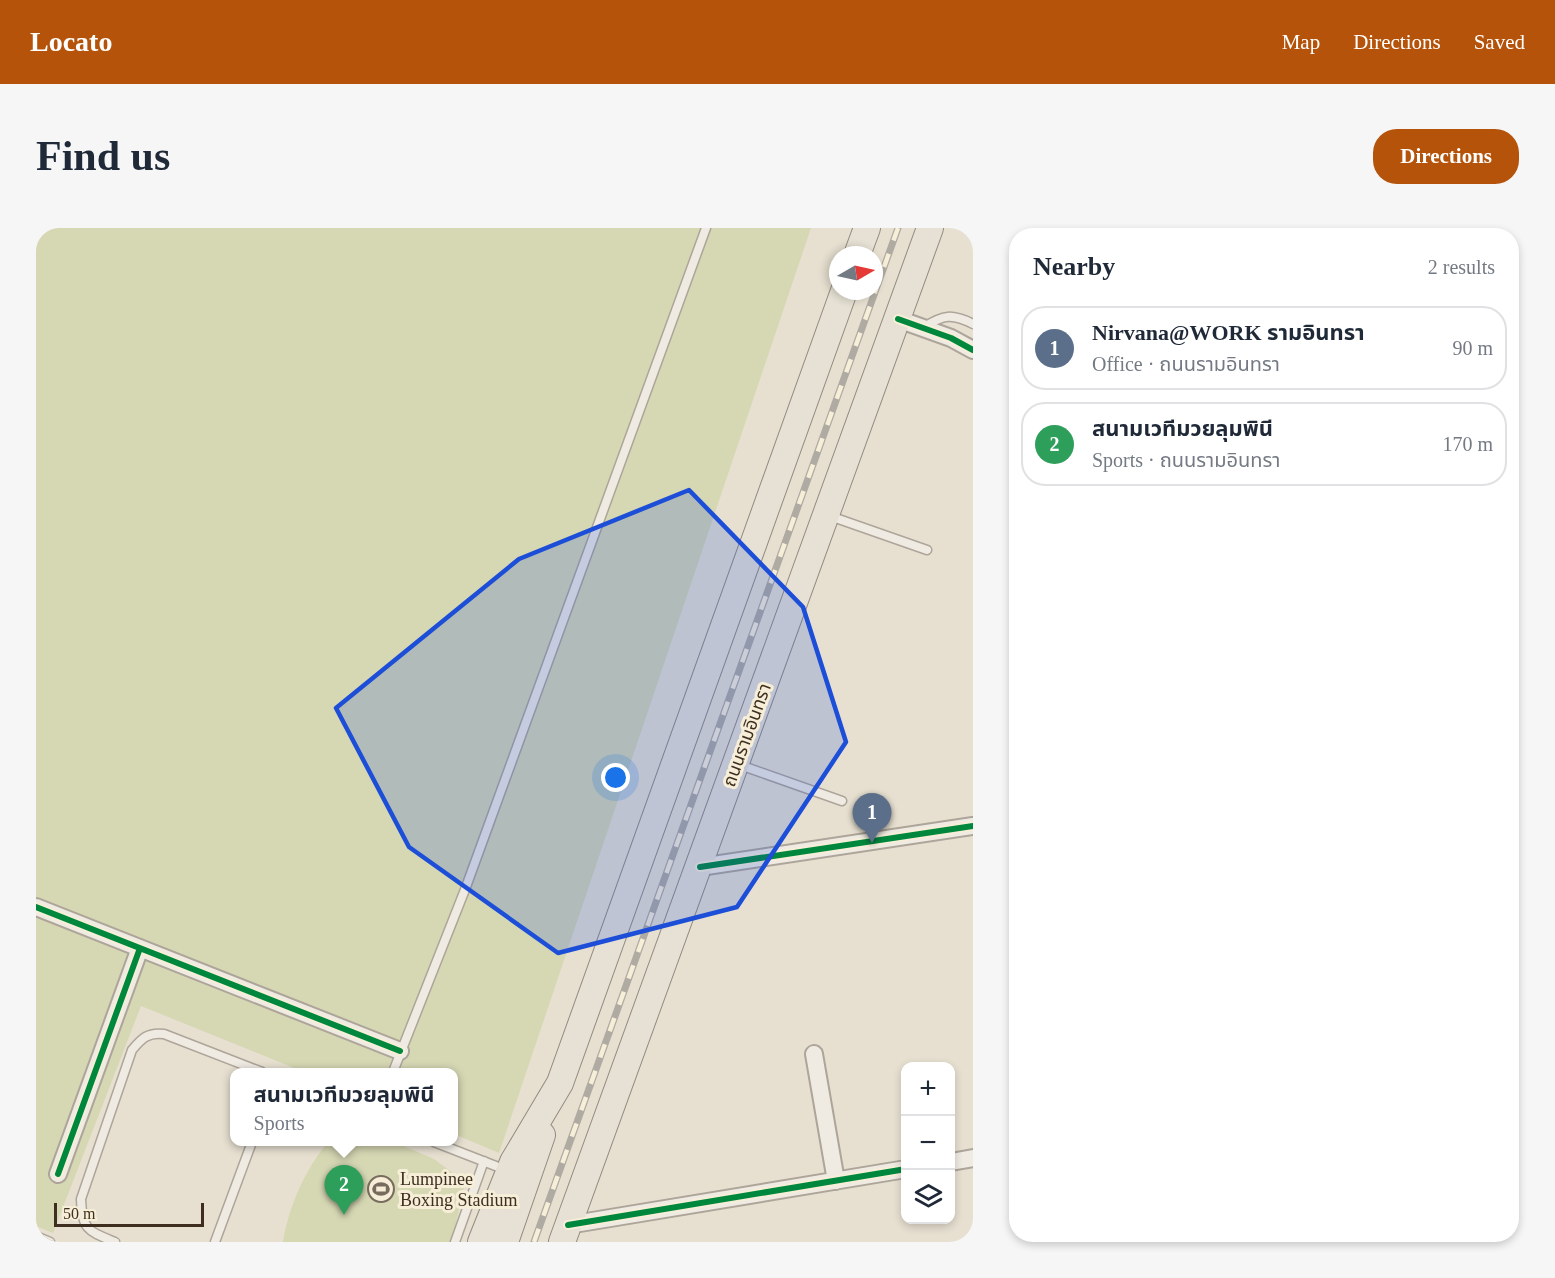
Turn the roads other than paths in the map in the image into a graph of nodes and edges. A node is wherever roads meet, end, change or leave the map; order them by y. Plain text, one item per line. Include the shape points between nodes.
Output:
1 (706, 228) edge
2 (867, 228) edge
3 (930, 228) edge
4 (860, 246) edge
5 (841, 300) edge
6 (898, 319) junction
7 (973, 324) edge
8 (923, 327) junction
9 (973, 350) edge
10 (827, 515) junction
11 (927, 550) dead end
12 (737, 764) junction
13 (842, 801) dead end
14 (973, 826) edge
15 (700, 867) junction
16 (36, 907) edge
17 (140, 948) junction
18 (400, 1051) junction
19 (814, 1054) dead end
20 (252, 1068) edge
21 (394, 1068) edge
22 (560, 1083) junction
23 (250, 1146) edge
24 (445, 1146) edge
25 (973, 1158) edge
26 (484, 1161) junction
27 (955, 1161) edge
28 (901, 1170) edge
29 (509, 1171) junction
30 (58, 1174) dead end
31 (836, 1181) junction
32 (565, 1234) edge
33 (36, 1236) edge
34 (50, 1242) edge
35 (115, 1242) edge
36 (214, 1242) edge
37 (455, 1242) edge
38 (481, 1242) edge
39 (505, 1242) edge

1 - 18 lane via 466,887
2 - 4 main road
3 - 6 main road, ถนนรามอินทรา
5 - 22 main road
6 - 8 street
6 - 10 main road, ถนนรามอินทรา
7 - 8 lane via 948,315
8 - 9 street
10 - 11 lane
10 - 12 main road, ถนนรามอินทรา
12 - 13 lane
12 - 15 main road, ถนนรามอินทรา
14 - 15 street
15 - 32 main road, ถนนรามอินทรา
16 - 17 street
17 - 18 street
17 - 30 street
18 - 21 lane
19 - 31 street
20 - 35 lane via 164,1034 152,1033 140,1039 132,1050 81,1199 84,1225
22 - 29 main road
22 - 39 main road
23 - 36 lane
24 - 26 lane
25 - 27 street
26 - 29 lane
26 - 37 lane
28 - 31 street
29 - 38 main road
31 - 32 street
33 - 34 lane

